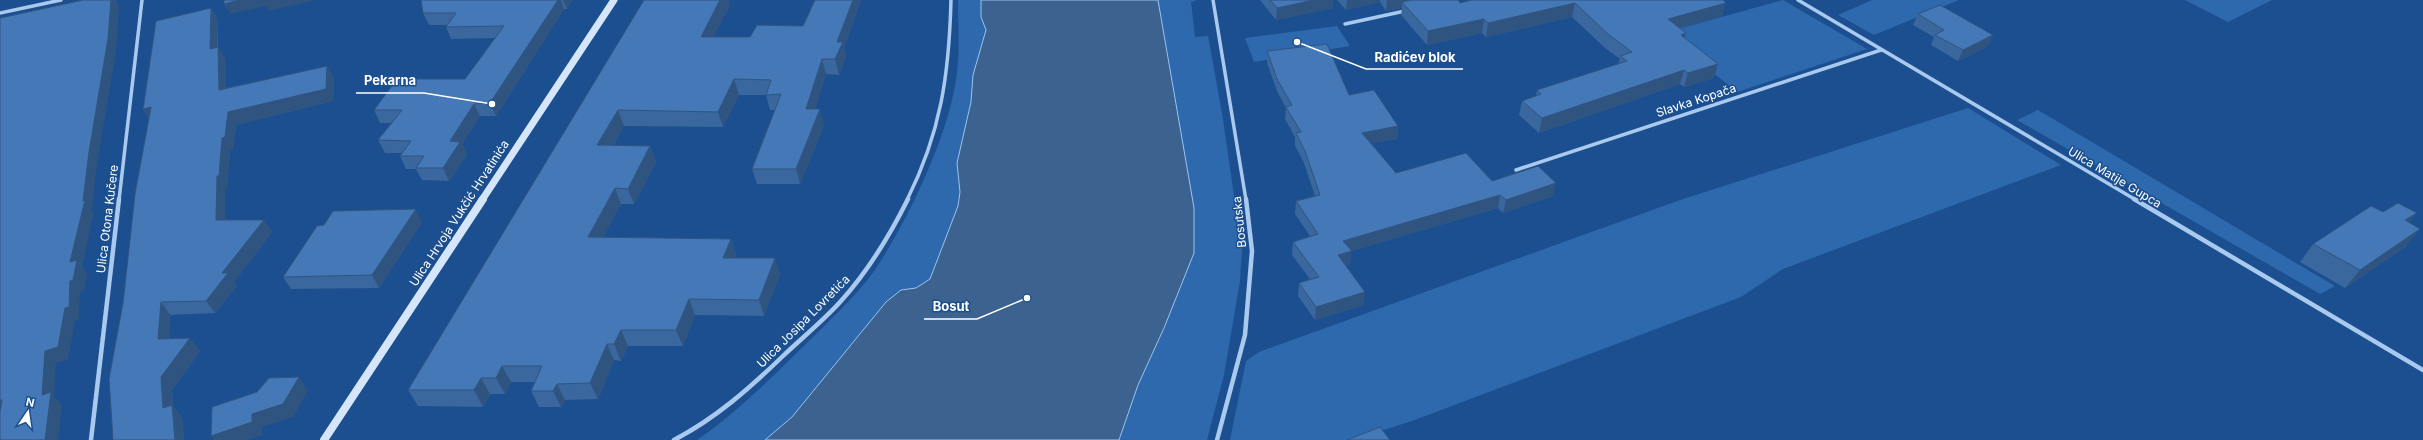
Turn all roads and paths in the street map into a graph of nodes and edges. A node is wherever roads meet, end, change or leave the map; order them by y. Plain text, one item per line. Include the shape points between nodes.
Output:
1 (61, 0) edge
2 (142, 0) edge
3 (614, 0) edge
4 (951, 0) edge
5 (1213, 0) edge
6 (1798, 0) edge
7 (1413, 10) edge
8 (0, 13) edge
9 (1345, 24) dead end
10 (1881, 50) junction
11 (1516, 170) dead end
12 (2423, 370) edge
13 (91, 440) edge
14 (324, 440) edge
15 (674, 440) edge
16 (1218, 440) edge

1 - 8 street
2 - 13 street, Ulica Otona Kučere
3 - 14 main road, Ulica Hrvoja Vukčić Hrvatinića
4 - 15 street, Ulica Josipa Lovretića via 948,75 936,123 922,168 876,256 848,294 762,376 698,429
5 - 16 street, Bosutska via 1244,177 1252,251 1245,335
6 - 10 street, Ulica Matije Gupca
7 - 9 street
10 - 11 street, Slavka Kopača
10 - 12 street, Ulica Matije Gupca

